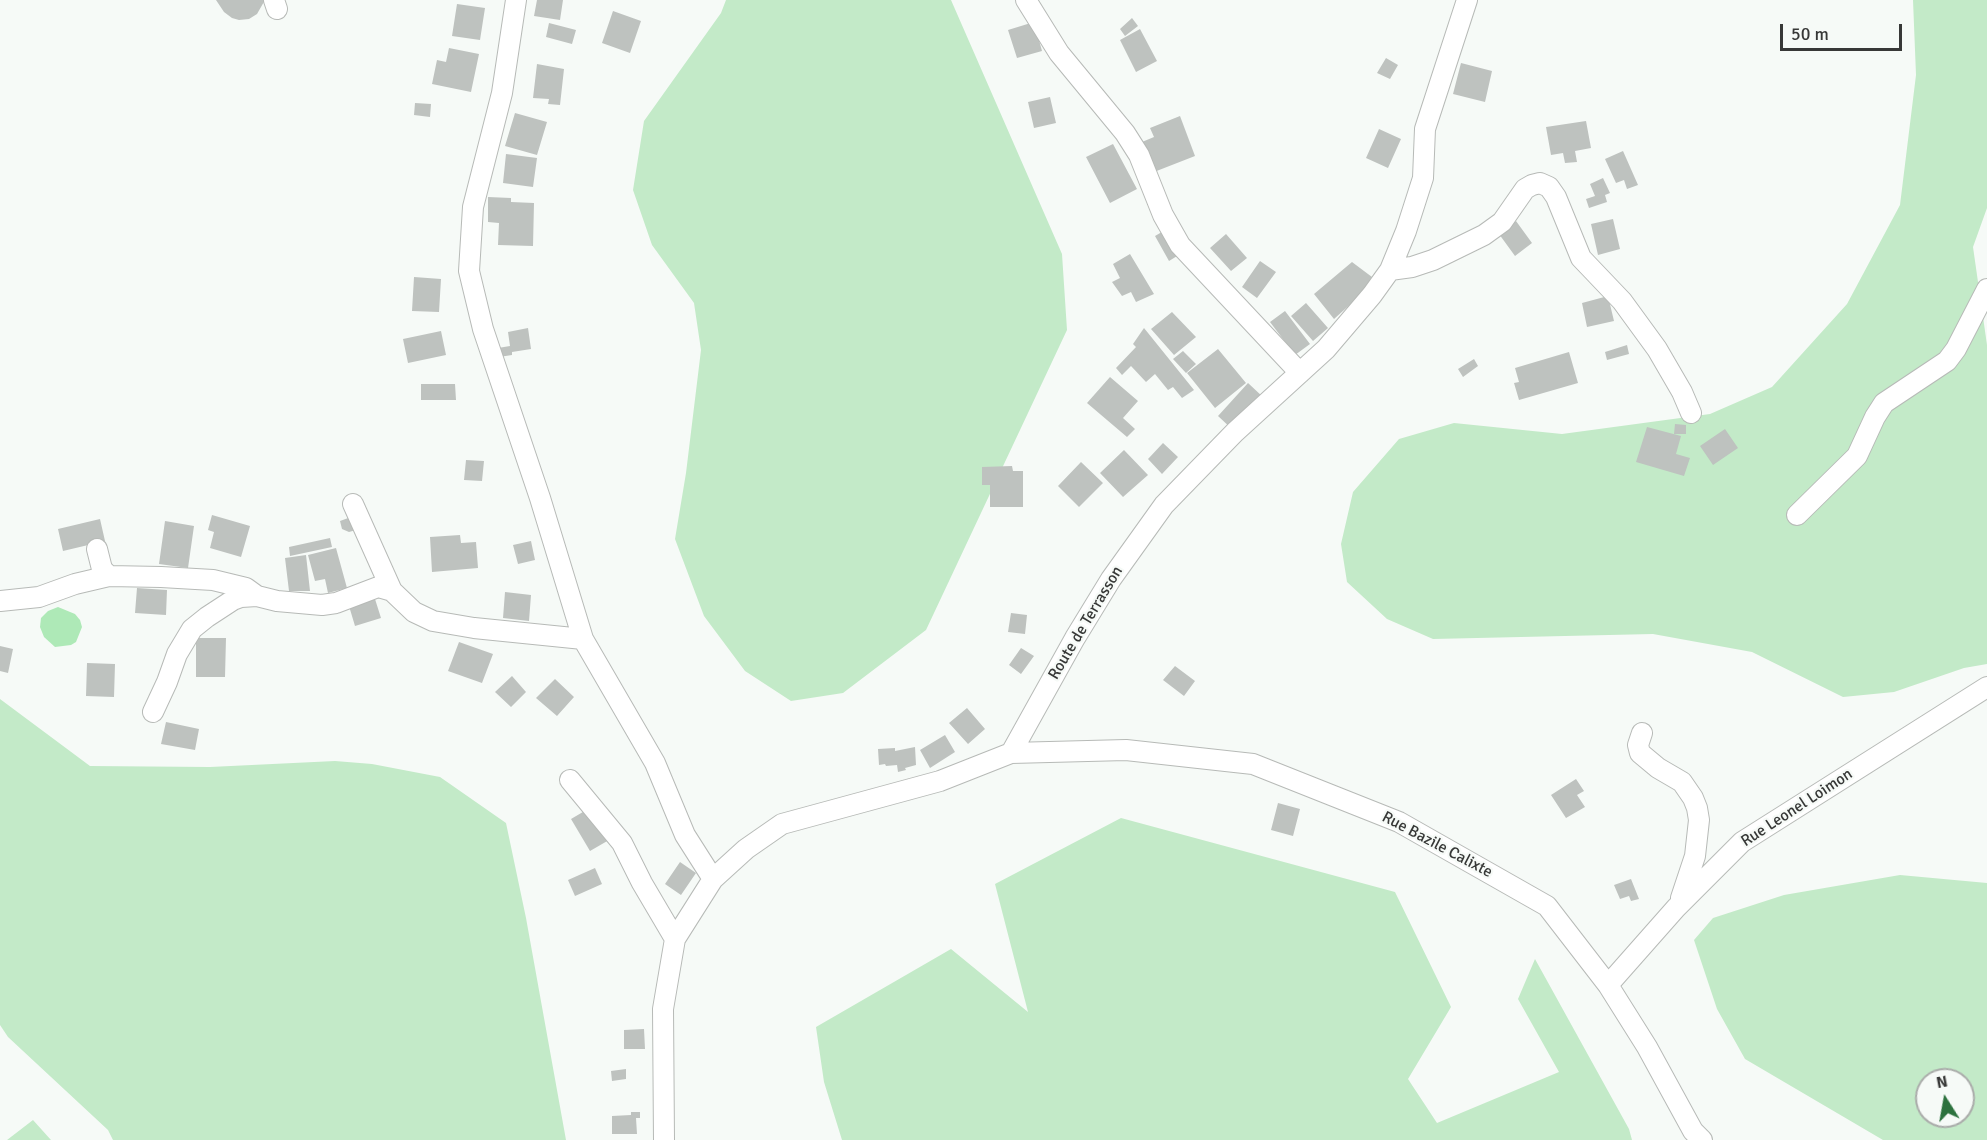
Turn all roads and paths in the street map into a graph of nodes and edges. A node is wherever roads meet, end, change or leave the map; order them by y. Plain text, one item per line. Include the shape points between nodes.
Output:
1 (516, 0) edge
2 (1026, 0) edge
3 (1467, 0) edge
4 (1390, 270) junction
5 (1987, 289) edge
6 (1300, 373) junction
7 (1691, 413) dead end
8 (353, 504) dead end
9 (1797, 515) dead end
10 (97, 549) dead end
11 (109, 576) junction
12 (392, 591) junction
13 (256, 596) junction
14 (0, 601) edge
15 (583, 639) junction
16 (1987, 687) edge
17 (153, 712) dead end
18 (1642, 733) dead end
19 (1011, 753) junction
20 (570, 780) dead end
21 (713, 879) junction
22 (1676, 908) junction
23 (675, 939) junction
24 (1608, 986) junction
25 (664, 1140) edge
26 (1702, 1140) edge

1 - 15 street via 502,93 473,207 469,270 483,328
2 - 6 street via 1059,53 1139,155 1180,245
3 - 4 street, Route de Terrasson via 1425,129 1423,178
4 - 6 street, Route de Terrasson via 1326,349
4 - 7 street via 1433,260 1484,235 1502,222 1526,189 1540,183 1549,187 1581,258 1622,301 1657,349
5 - 9 street via 1947,361 1884,403 1857,456
6 - 19 street, Route de Terrasson via 1164,505 1111,579
8 - 12 street
10 - 11 street via 102,569
11 - 13 street via 213,580 246,588
11 - 14 street via 39,597
12 - 13 street via 378,586 336,603 322,604
12 - 15 street via 414,612 433,621
13 - 17 street via 233,600 192,629
15 - 21 street via 655,763 685,835
16 - 22 street, Rue Leonel Loimon via 1742,842
18 - 22 street via 1640,753 1682,782 1697,808 1695,856
19 - 21 street via 940,781 782,824
19 - 24 street, Rue Bazile Calixte via 1126,750 1253,764 1398,822 1547,906
20 - 23 street via 622,843
21 - 23 street
22 - 24 street, Rue Leonel Loimon
23 - 25 street via 663,1009
24 - 26 street, Rue Bazile Calixte

